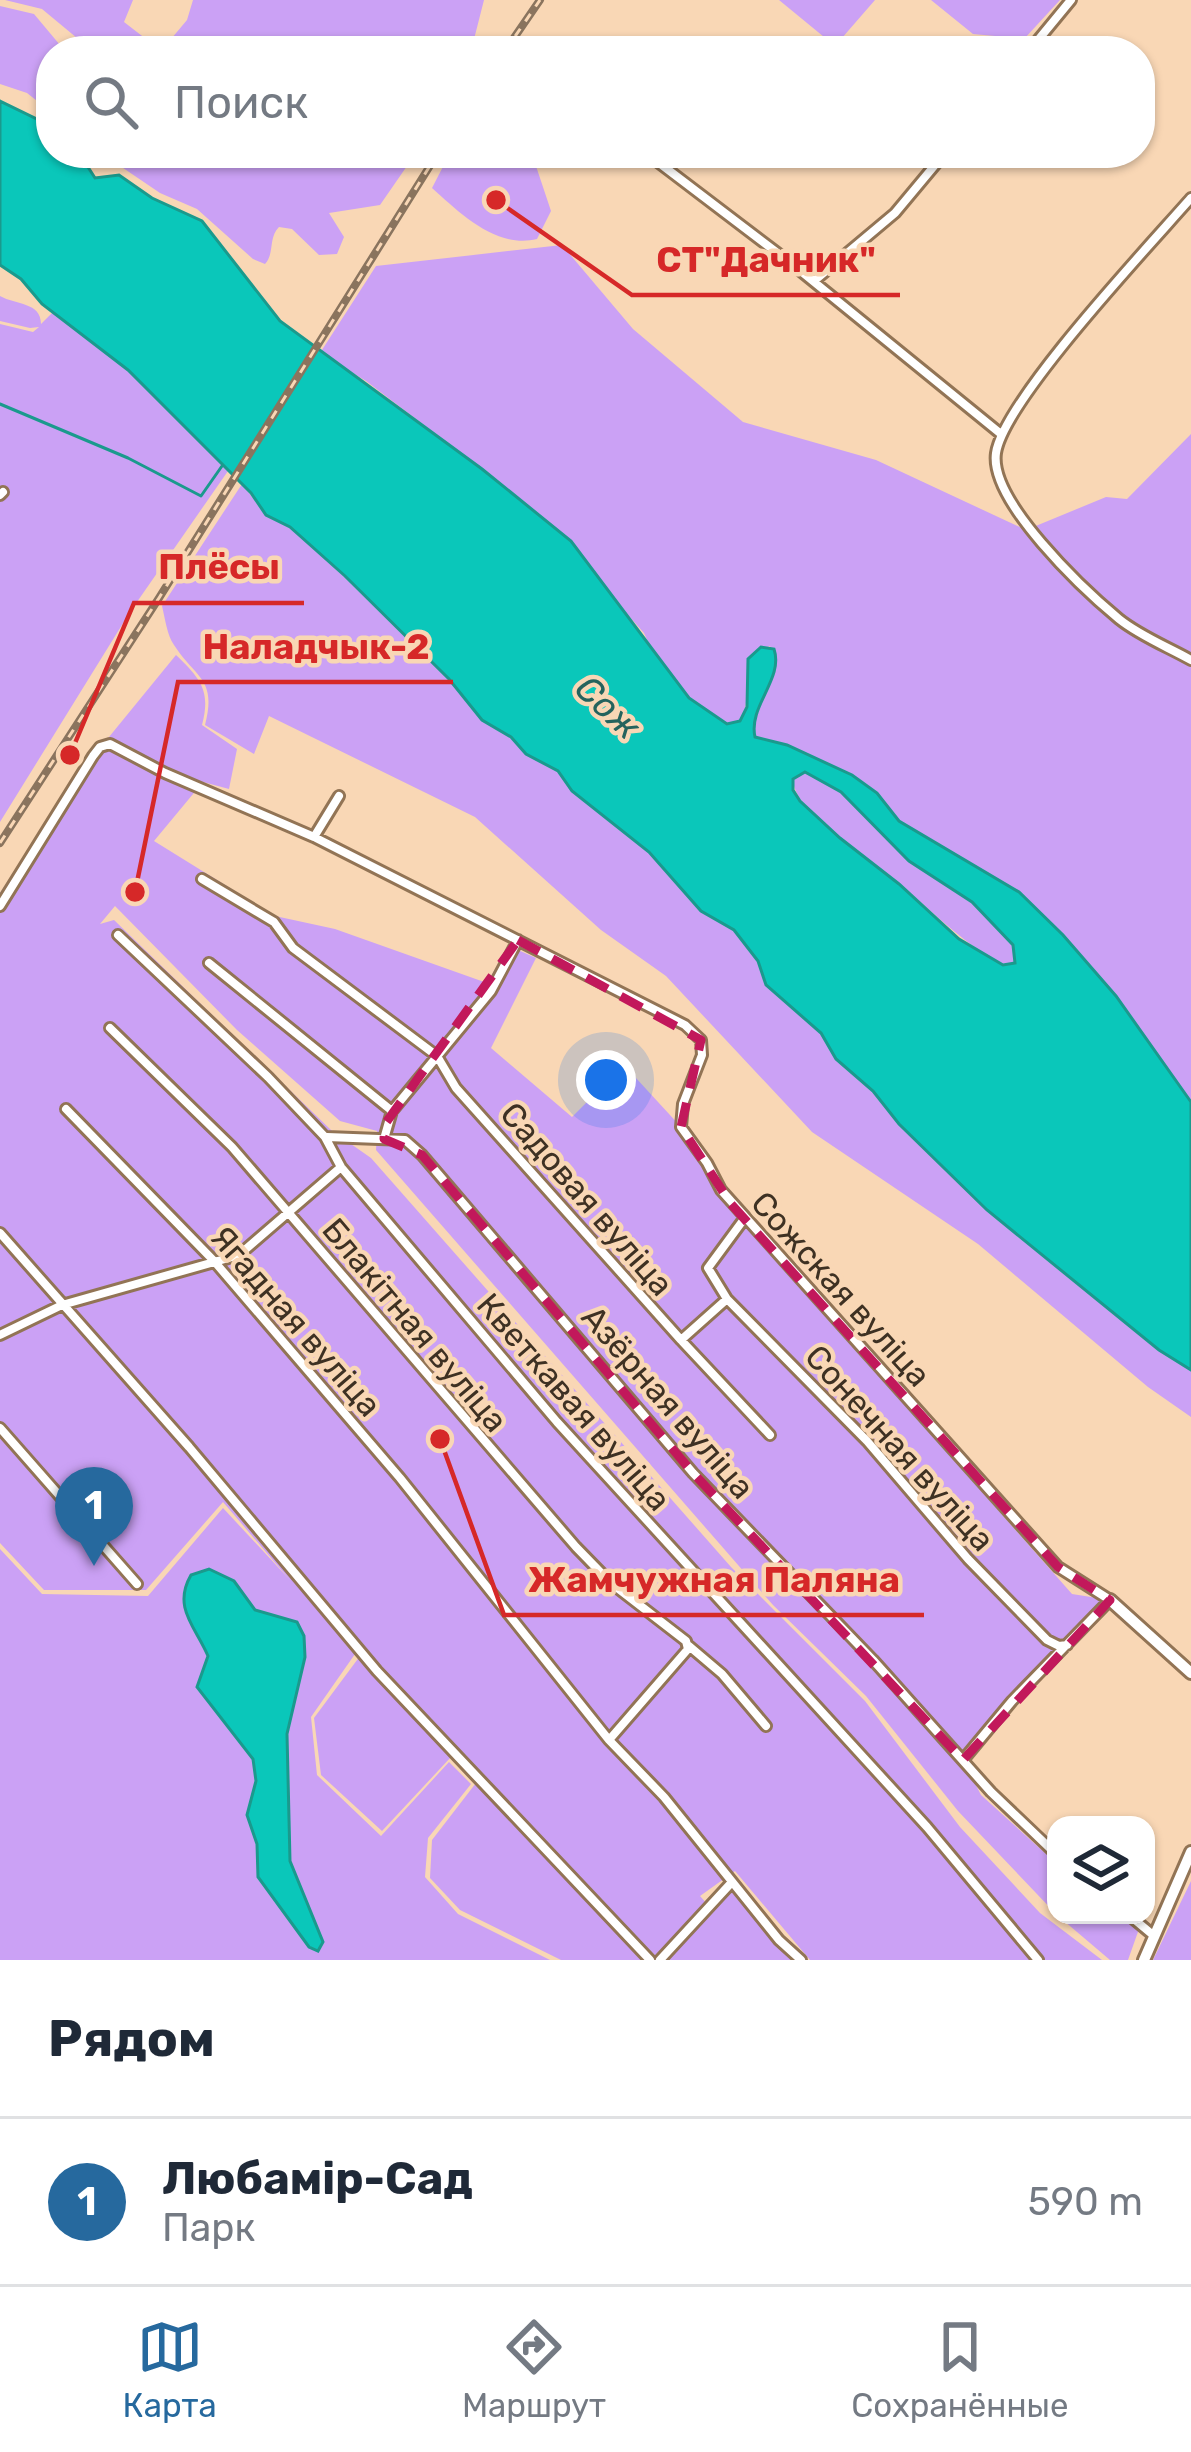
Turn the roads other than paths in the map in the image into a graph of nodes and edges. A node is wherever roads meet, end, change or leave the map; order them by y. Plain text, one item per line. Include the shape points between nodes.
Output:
1 (1072, 0) edge
2 (1042, 36) edge
3 (666, 168) edge
4 (932, 168) edge
5 (1191, 198) edge
6 (814, 281) junction
7 (1000, 434) junction
8 (1191, 660) edge
9 (339, 796) dead end
10 (314, 837) junction
11 (202, 879) dead end
12 (0, 906) edge
13 (118, 935) dead end
14 (518, 940) junction
15 (209, 962) dead end
16 (110, 1028) dead end
17 (437, 1056) junction
18 (66, 1109) dead end
19 (392, 1111) junction
20 (325, 1138) junction
21 (384, 1138) junction
22 (341, 1167) junction
23 (289, 1215) junction
24 (744, 1219) junction
25 (0, 1233) edge
26 (214, 1261) junction
27 (727, 1299) junction
28 (62, 1305) junction
29 (0, 1335) edge
30 (681, 1340) junction
31 (0, 1428) edge
32 (770, 1435) dead end
33 (137, 1584) dead end
34 (1110, 1600) junction
35 (1067, 1644) junction
36 (688, 1646) junction
37 (1191, 1673) edge
38 (766, 1726) dead end
39 (609, 1740) junction
40 (963, 1760) junction
41 (1047, 1845) edge
42 (1191, 1852) edge
43 (732, 1882) junction
44 (1140, 1924) edge
45 (1153, 1935) junction
46 (650, 1960) edge
47 (660, 1960) edge
48 (802, 1960) edge
49 (1038, 1960) edge
50 (1144, 1960) edge

1 - 2 street
3 - 6 street
4 - 6 street via 895,213
5 - 7 street
6 - 7 street
7 - 8 street via 995,458 1004,488 1034,533 1121,621
9 - 10 street
10 - 12 street, Сожская вуліца via 105,745
10 - 14 street, Сожская вуліца
11 - 17 street via 274,922 293,948
13 - 20 street, Кветкавая вуліца
14 - 17 street via 490,991
14 - 24 street, Сожская вуліца via 661,1011 701,1040 681,1127
15 - 19 street
16 - 23 street, Блакітная вуліца
17 - 19 street
17 - 30 street, Садовая вуліца via 456,1088
18 - 26 street, Ягадная вуліца
19 - 21 street
20 - 21 street
20 - 22 street, Кветкавая вуліца
21 - 40 street, Азёрная вуліца via 405,1140 422,1155 693,1472
22 - 23 street
22 - 49 street, Кветкавая вуліца via 557,1422
23 - 26 street via 239,1255
23 - 36 street, Блакітная вуліца via 577,1547
24 - 27 street via 708,1268
24 - 34 street, Сожская вуліца via 1058,1567
25 - 28 street
26 - 28 street
26 - 39 street, Ягадная вуліца
27 - 30 street, Садовая вуліца
27 - 35 street, Сонечная вуліца via 1047,1640
28 - 29 street
28 - 46 street via 377,1670
30 - 32 street, Садовая вуліца
31 - 33 street
34 - 35 street
34 - 37 street
35 - 40 street
36 - 38 street, Блакітная вуліца
36 - 39 street
39 - 43 street, Ягадная вуліца
40 - 41 street, Азёрная вуліца
42 - 45 street
43 - 47 street
43 - 48 street, Ягадная вуліца
44 - 45 street
45 - 50 street

